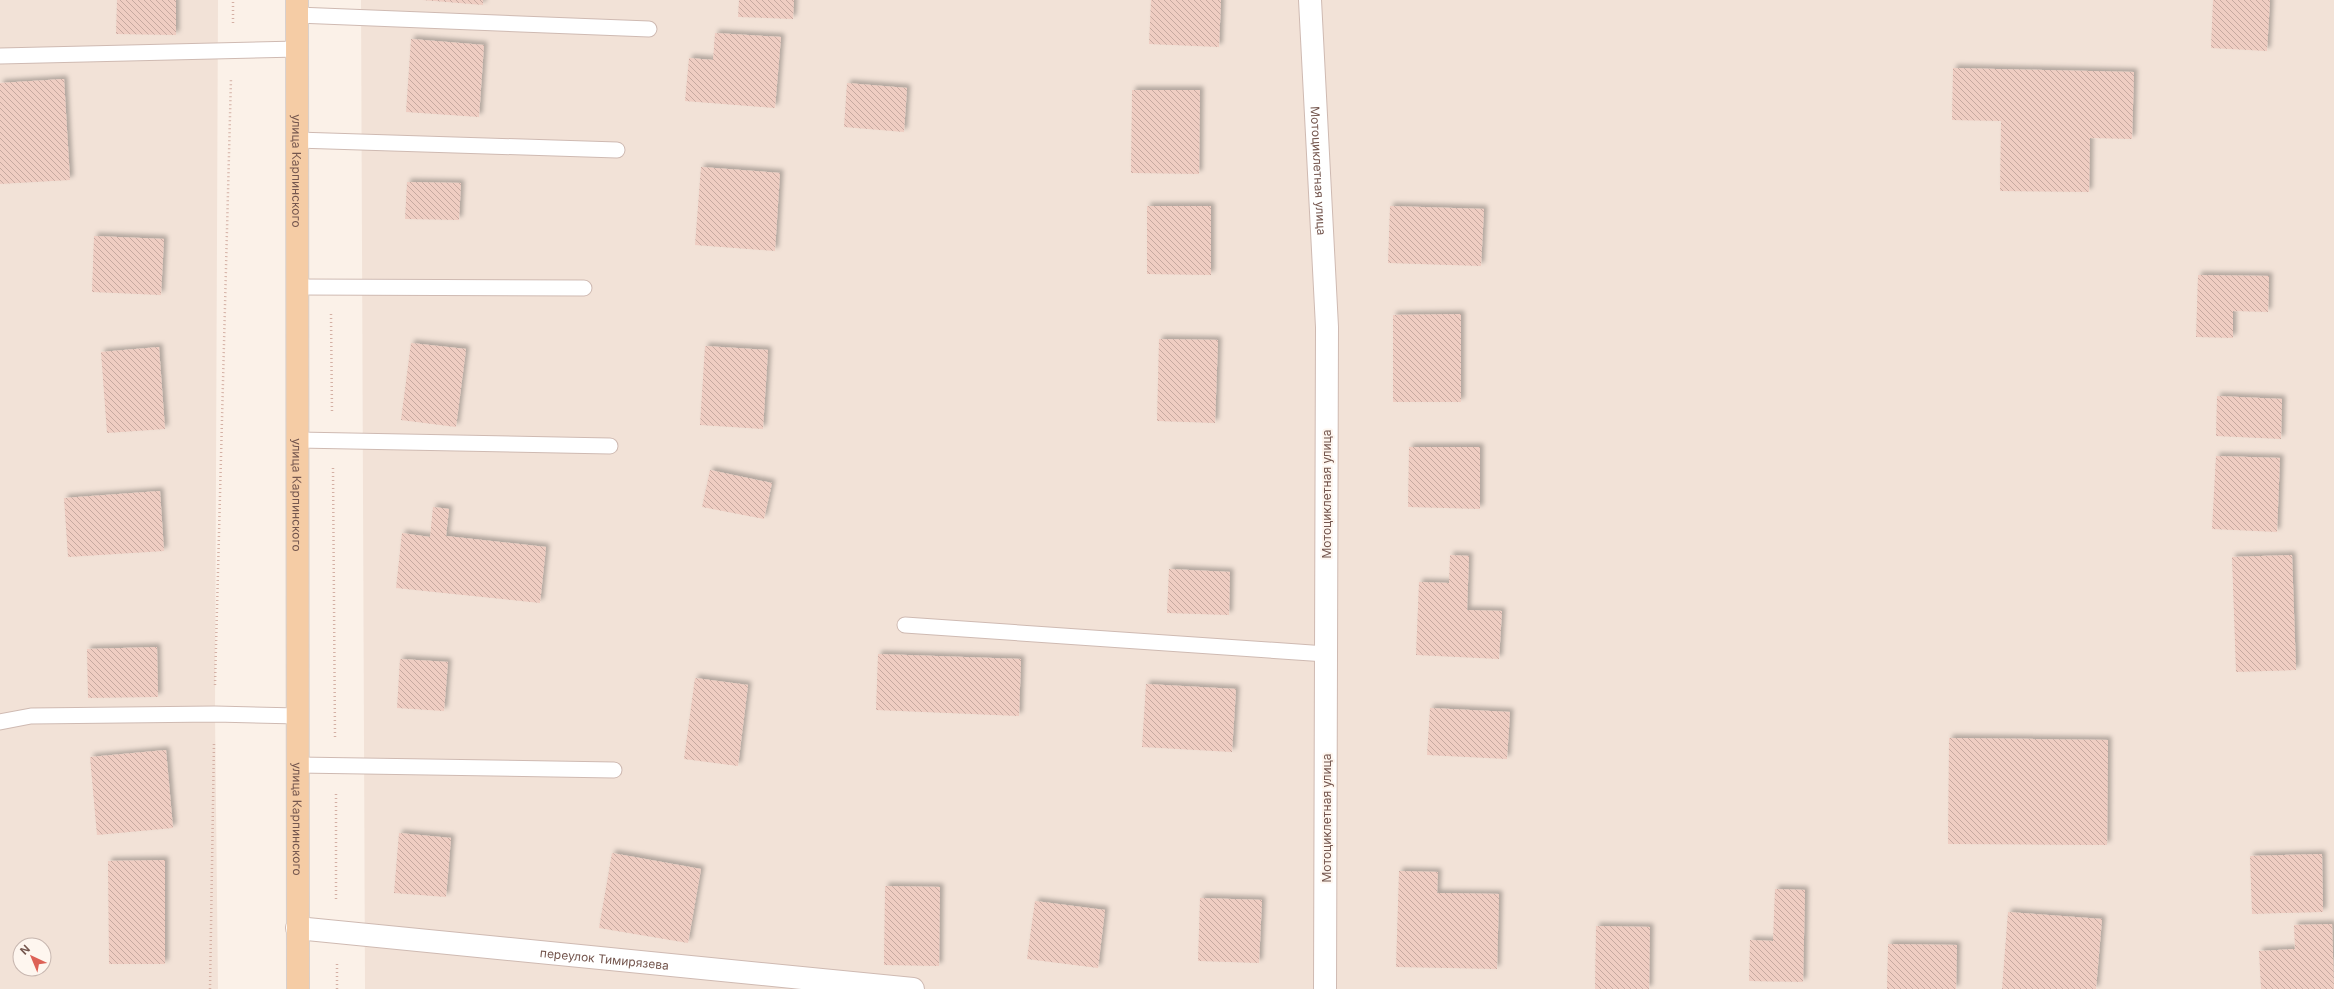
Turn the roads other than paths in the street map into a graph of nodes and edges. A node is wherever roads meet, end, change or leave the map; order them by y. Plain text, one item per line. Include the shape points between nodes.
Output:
1 (1310, 0) edge
2 (297, 7) edge
3 (649, 29) dead end
4 (298, 49) junction
5 (0, 56) edge
6 (297, 140) junction
7 (617, 150) dead end
8 (298, 287) junction
9 (584, 288) dead end
10 (298, 440) junction
11 (610, 446) dead end
12 (905, 625) dead end
13 (1326, 654) junction
14 (298, 716) junction
15 (0, 722) edge
16 (298, 765) junction
17 (614, 770) dead end
18 (297, 928) junction
19 (298, 989) edge
20 (913, 989) edge
21 (1325, 989) edge

1 - 13 street, Мотоциклетная улица via 1327,327
2 - 3 lane
2 - 4 main road, улица Карпинского
4 - 5 lane
4 - 6 main road, улица Карпинского
6 - 7 lane
6 - 8 main road, улица Карпинского
8 - 9 lane
8 - 10 main road, улица Карпинского
10 - 11 lane
10 - 14 main road, улица Карпинского
12 - 13 lane
13 - 21 street, Мотоциклетная улица
14 - 15 lane via 31,716
14 - 16 main road, улица Карпинского
16 - 17 lane
16 - 18 main road, улица Карпинского
18 - 19 main road, улица Карпинского
18 - 20 street, переулок Тимирязева via 337,934

